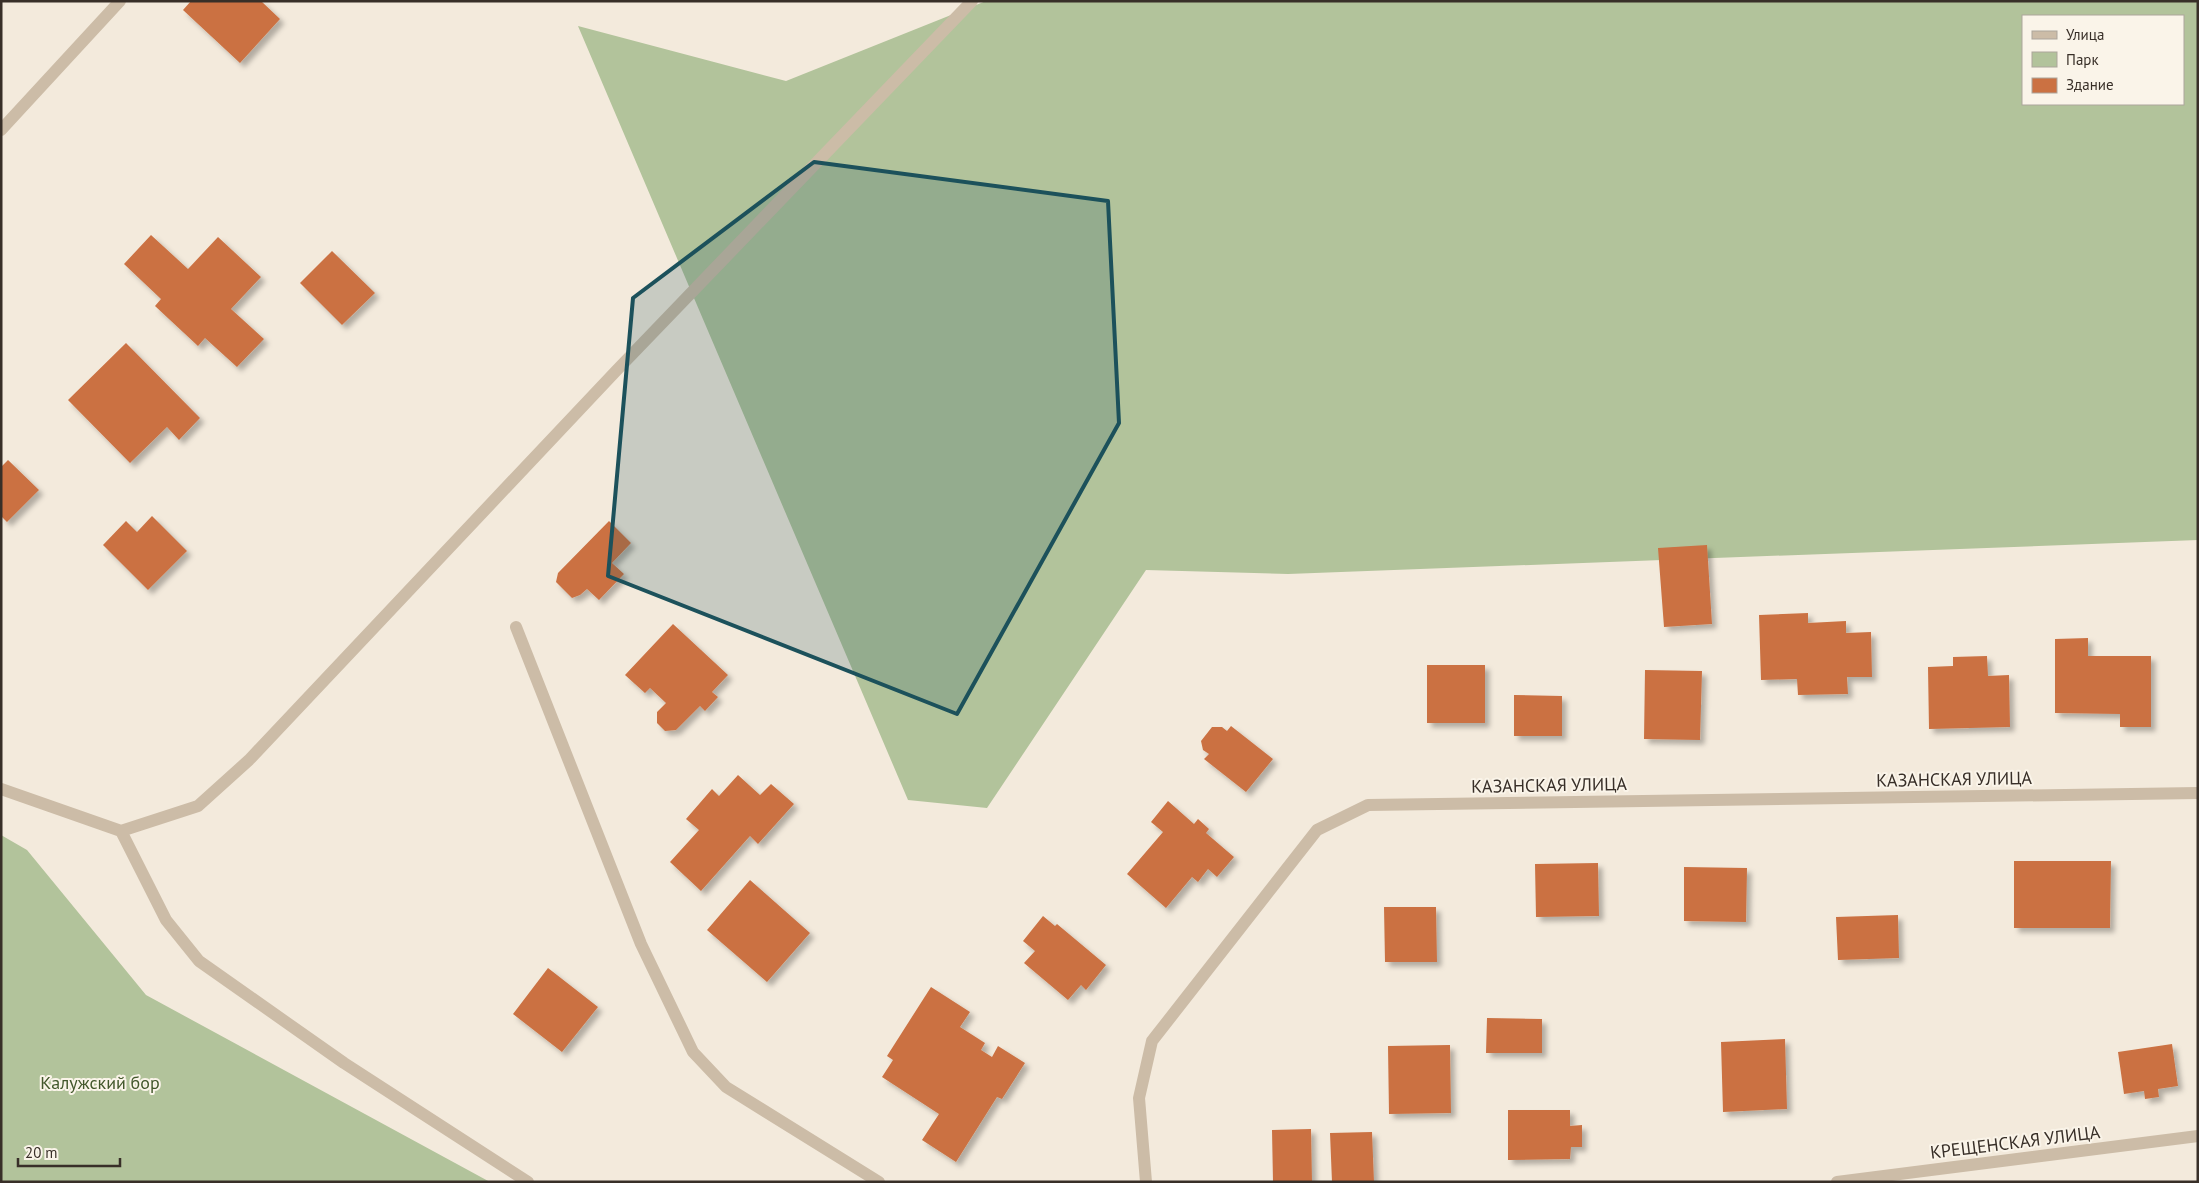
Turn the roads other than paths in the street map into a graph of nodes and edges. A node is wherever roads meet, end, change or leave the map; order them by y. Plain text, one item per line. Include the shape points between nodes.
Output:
1 (120, 1) edge
2 (972, 1) edge
3 (1, 130) edge
4 (516, 628) dead end
5 (1, 789) edge
6 (2198, 793) edge
7 (121, 831) junction
8 (2198, 1136) edge
9 (528, 1182) edge
10 (879, 1182) edge
11 (1146, 1182) edge
12 (1837, 1182) edge

1 - 3 street
2 - 7 street via 249,760 198,806
4 - 10 street via 641,944 693,1052 726,1087
5 - 7 street
6 - 11 street, КАЗАНСКАЯ УЛИЦА via 1368,805 1317,830 1152,1041 1139,1098
7 - 9 street via 166,920 199,961 344,1063
8 - 12 street, КРЕЩЕНСКАЯ УЛИЦА

